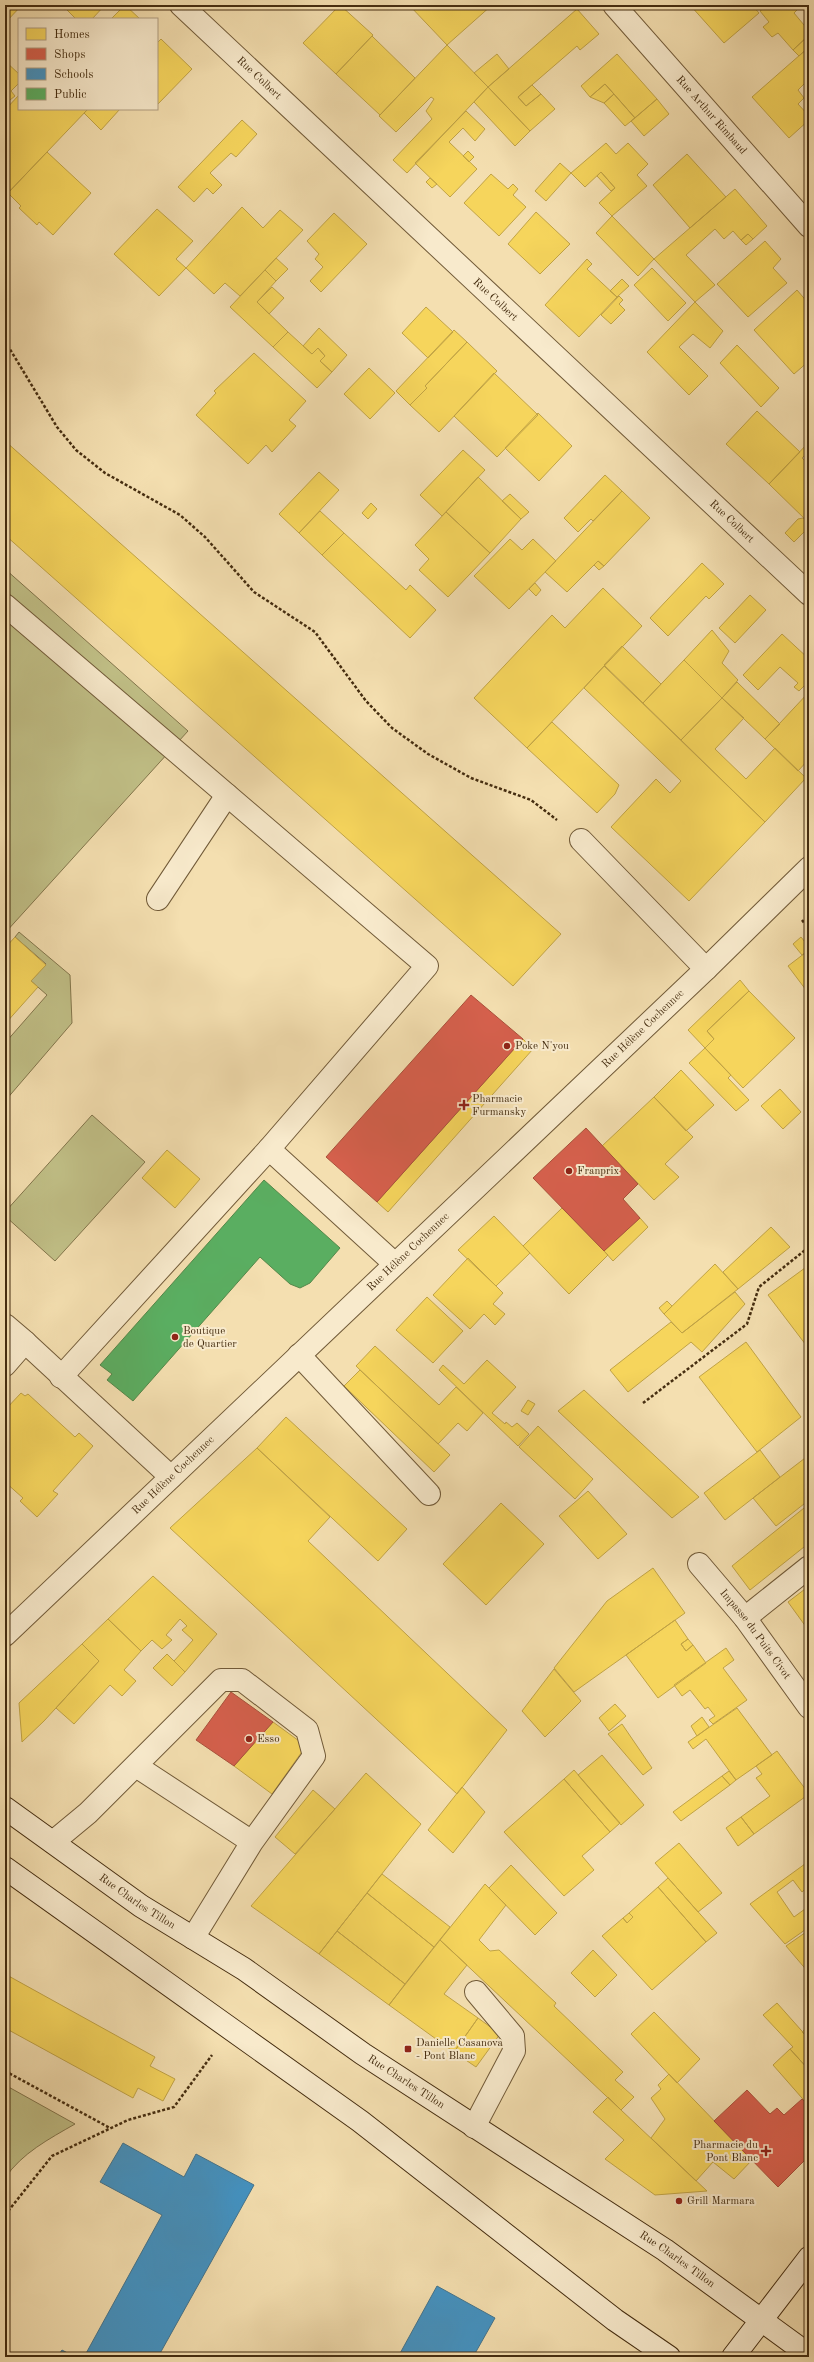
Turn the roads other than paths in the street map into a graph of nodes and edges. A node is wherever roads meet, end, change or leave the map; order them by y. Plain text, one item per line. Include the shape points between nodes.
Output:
1 (181, 5) edge
2 (614, 5) edge
3 (809, 226) edge
4 (809, 594) edge
5 (5, 605) edge
6 (227, 795) junction
7 (581, 840) road end
8 (809, 868) edge
9 (158, 899) dead end
10 (706, 969) junction
11 (269, 1149) junction
12 (395, 1264) junction
13 (5, 1325) edge
14 (25, 1342) junction
15 (300, 1355) junction
16 (5, 1364) edge
17 (61, 1377) junction
18 (171, 1477) junction
19 (429, 1494) dead end
20 (699, 1564) dead end
21 (809, 1568) edge
22 (746, 1618) junction
23 (5, 1635) edge
24 (809, 1707) edge
25 (136, 1766) junction
26 (5, 1808) edge
27 (53, 1842) junction
28 (252, 1842) junction
29 (5, 1868) edge
30 (193, 1938) junction
31 (476, 1992) dead end
32 (474, 2127) junction
33 (809, 2258) edge
34 (760, 2319) junction
35 (809, 2355) edge
36 (669, 2357) edge
37 (733, 2357) edge

1 - 4 street, Rue Colbert
2 - 3 street, Rue Arthur Rimbaud
5 - 6 street
6 - 9 street
6 - 11 street via 427,966
7 - 10 street
8 - 10 street, Rue Hélène Cochennec
10 - 12 street, Rue Hélène Cochennec
11 - 12 street
11 - 17 street
12 - 15 street, Rue Hélène Cochennec
13 - 14 street
14 - 16 street
14 - 17 street
15 - 18 street, Rue Hélène Cochennec
15 - 19 street
17 - 18 street
18 - 23 street, Rue Hélène Cochennec
20 - 22 street, Impasse du Puits Civot
21 - 22 street
22 - 24 street, Impasse du Puits Civot
25 - 27 street via 88,1813
25 - 28 street
25 - 28 street via 222,1680 242,1680 307,1730 314,1756
26 - 27 street, Rue Charles Tillon
27 - 30 street, Rue Charles Tillon via 141,1906
28 - 30 street
29 - 36 street via 230,2031 360,2121 615,2320
30 - 32 street, Rue Charles Tillon via 244,1969 363,2054
31 - 32 street via 513,2036 514,2051
32 - 34 street, Rue Charles Tillon via 665,2250
33 - 34 street
34 - 35 street, Rue Charles Tillon
34 - 37 street

